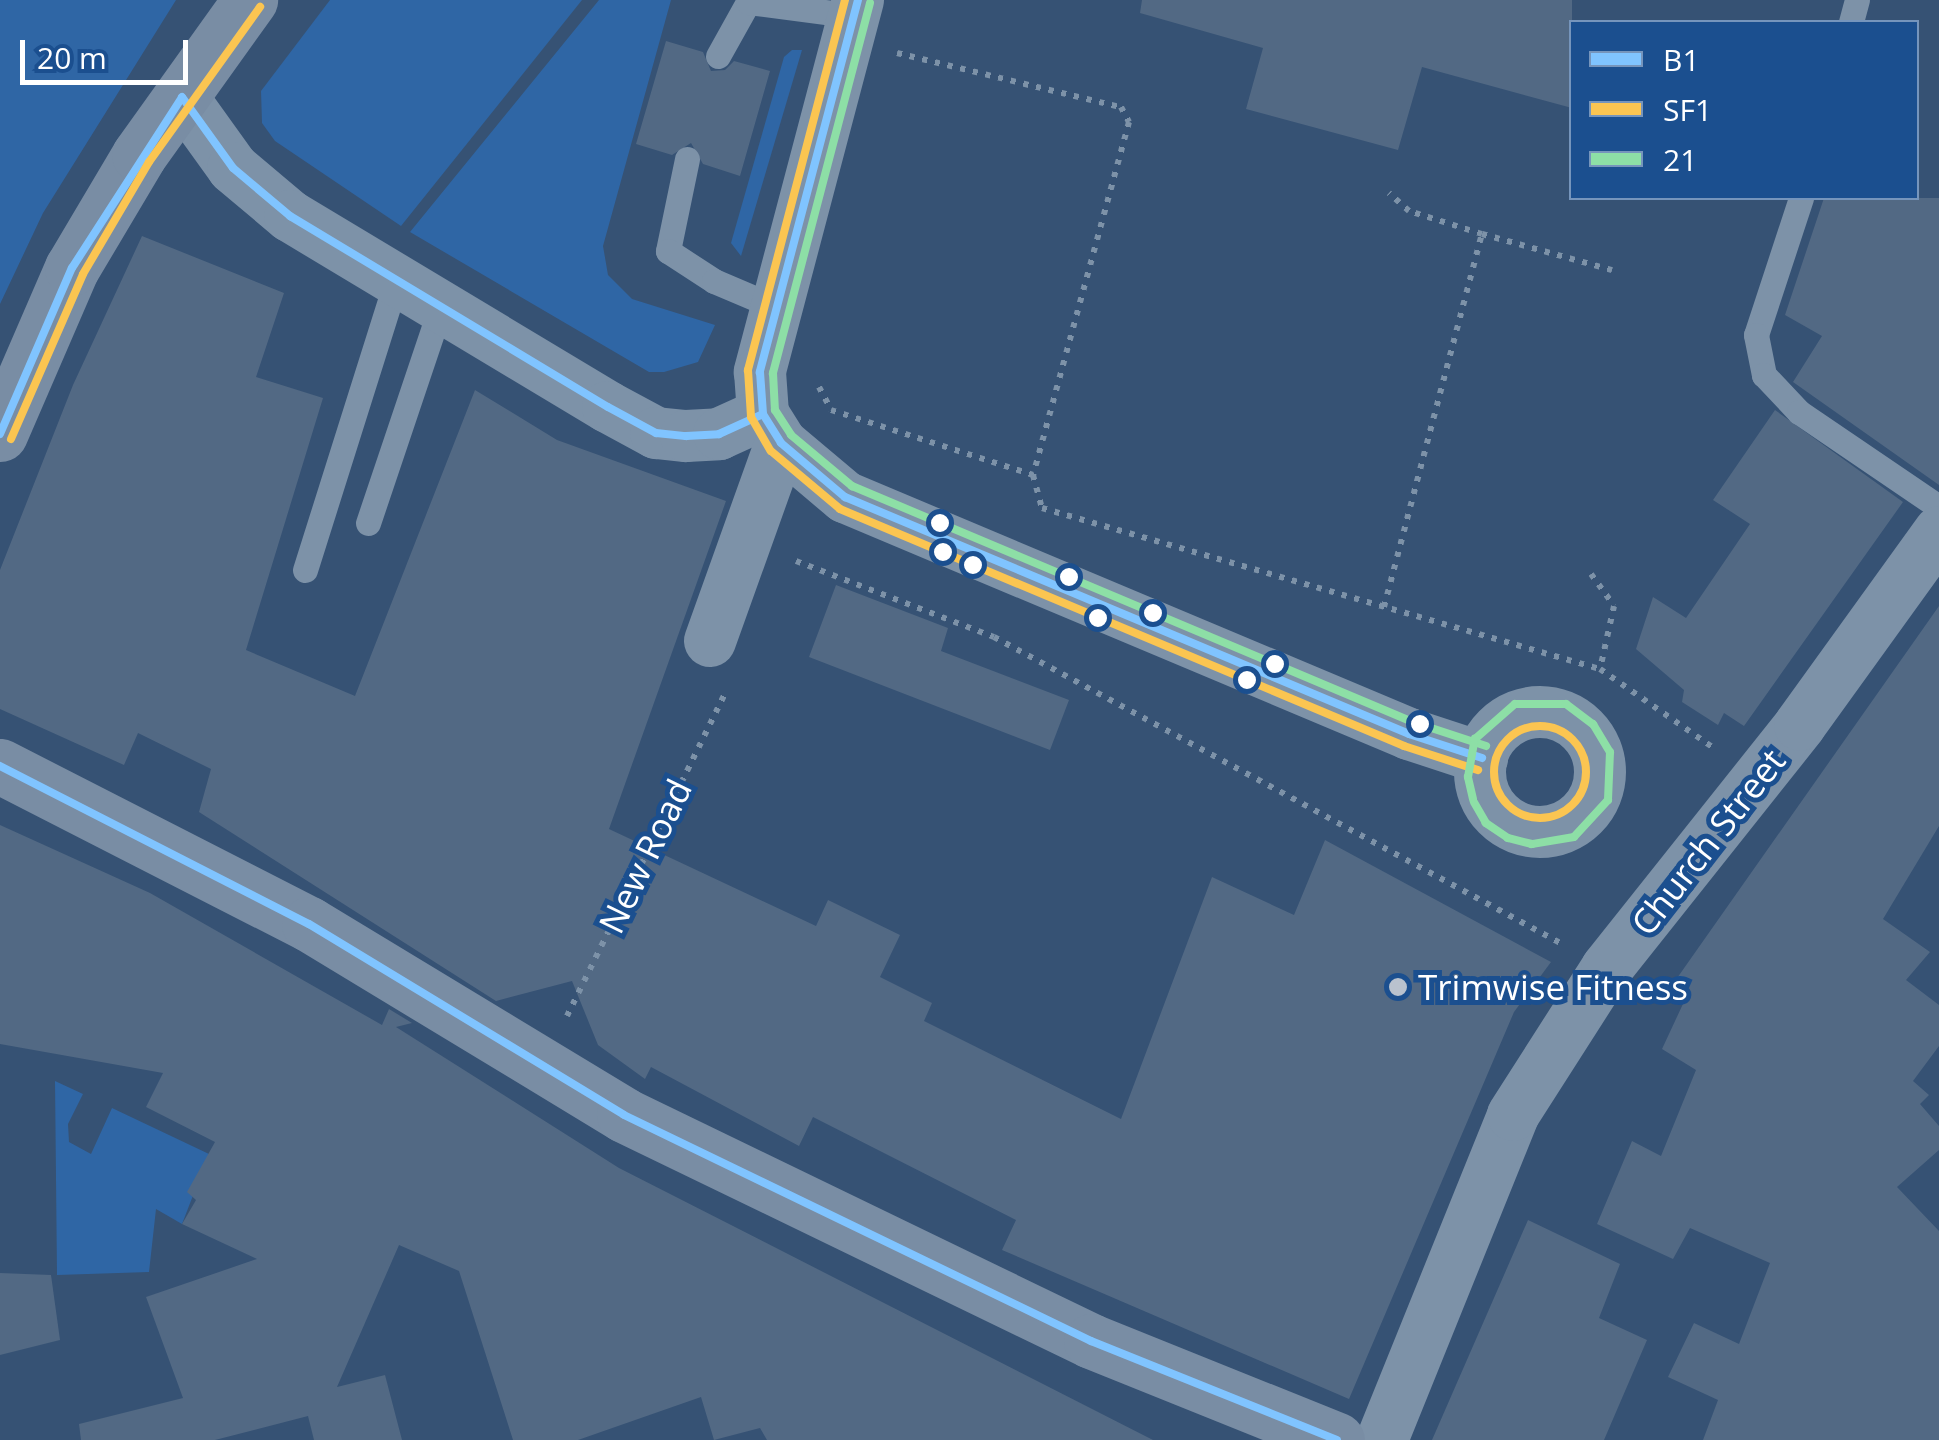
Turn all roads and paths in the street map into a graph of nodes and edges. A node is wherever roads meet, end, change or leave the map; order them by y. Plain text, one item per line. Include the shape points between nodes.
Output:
1 (250, 0) edge
2 (867, 22) edge
3 (718, 56) dead end
4 (182, 96) junction
5 (687, 159) dead end
6 (1388, 193) dead end
7 (1799, 200) edge
8 (1482, 234) junction
9 (1612, 270) dead end
10 (396, 282) junction
11 (773, 306) junction
12 (440, 309) junction
13 (831, 410) dead end
14 (772, 428) junction
15 (0, 434) edge
16 (1033, 475) junction
17 (1939, 507) edge
18 (368, 522) dead end
19 (1939, 532) edge
20 (749, 543) junction
21 (305, 570) dead end
22 (1591, 574) dead end
23 (1384, 607) junction
24 (710, 641) dead end
25 (1600, 669) junction
26 (720, 702) dead end
27 (1482, 758) dead end
28 (0, 766) edge
29 (1758, 780) junction
30 (1607, 968) junction
31 (570, 1010) dead end
32 (1337, 1440) edge
33 (1382, 1440) edge

1 - 4 street
2 - 3 lane via 748,2
2 - 11 street
2 - 16 path via 1121,107 1129,122
4 - 10 street via 207,138 256,190
4 - 15 street via 72,268
5 - 11 lane via 668,250 714,281
6 - 8 path via 1409,211
7 - 17 lane via 1756,335 1764,374 1799,412
8 - 9 path
8 - 23 path
10 - 12 street
10 - 21 lane
11 - 14 street via 760,372
12 - 14 street via 656,433
12 - 18 lane
13 - 16 path
14 - 20 street
14 - 27 street via 845,497 1409,734
16 - 23 path via 1042,508
19 - 29 street, Church Street
20 - 24 street
20 - 30 path via 994,637
22 - 25 path via 1614,606
23 - 25 path
25 - 29 path
26 - 31 path, New Road
28 - 32 street via 309,924 624,1115 1091,1341
29 - 30 street, Church Street
30 - 33 street, Church Street via 1512,1115

